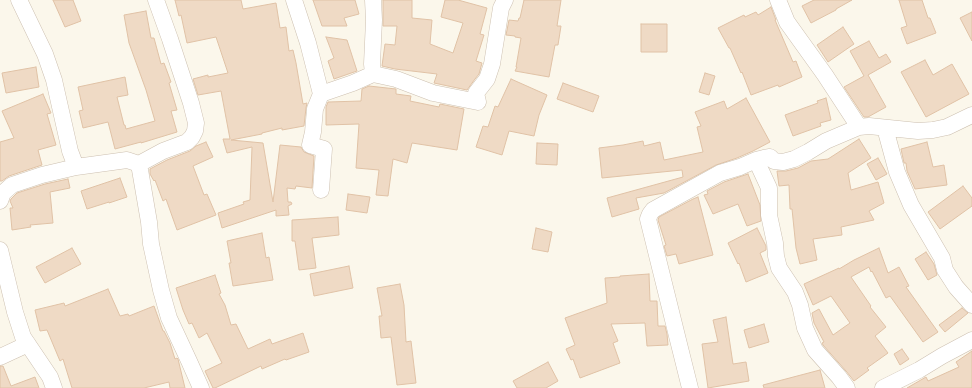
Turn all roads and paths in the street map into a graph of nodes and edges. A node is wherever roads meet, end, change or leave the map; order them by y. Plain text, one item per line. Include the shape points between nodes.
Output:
1 (19, 0) edge
2 (156, 0) edge
3 (294, 0) edge
4 (373, 0) edge
5 (505, 0) edge
6 (778, 0) edge
7 (373, 74) junction
8 (321, 94) junction
9 (972, 115) edge
10 (859, 127) junction
11 (885, 128) junction
12 (756, 160) junction
13 (139, 164) junction
14 (76, 168) junction
15 (321, 190) dead end
16 (0, 201) edge
17 (0, 250) edge
18 (972, 305) edge
19 (972, 340) edge
20 (28, 344) junction
21 (0, 357) edge
22 (54, 388) edge
23 (200, 388) edge
24 (690, 388) edge
25 (847, 388) edge
26 (883, 388) edge

1 - 14 street via 45,54 54,80
2 - 13 street via 196,123 195,131 187,142
3 - 8 street
4 - 7 street
5 - 7 street via 501,8 492,64 487,79 476,93 478,102 433,93
6 - 10 street via 787,22
7 - 8 street
8 - 15 street via 315,109 310,145 324,149
9 - 11 street via 947,127 933,130
10 - 11 street
10 - 12 street via 826,141 794,159 783,162 774,161 770,157
11 - 18 street via 897,172 911,205 942,258 945,270
12 - 24 street via 720,173 653,210 648,219
12 - 25 street via 769,188 769,215 779,268 795,292 805,328 815,350
13 - 14 street via 127,160
13 - 23 street via 161,290 169,318
14 - 16 street via 12,185 2,193
17 - 20 street via 15,312
19 - 26 street
20 - 21 street
20 - 22 street via 50,377

